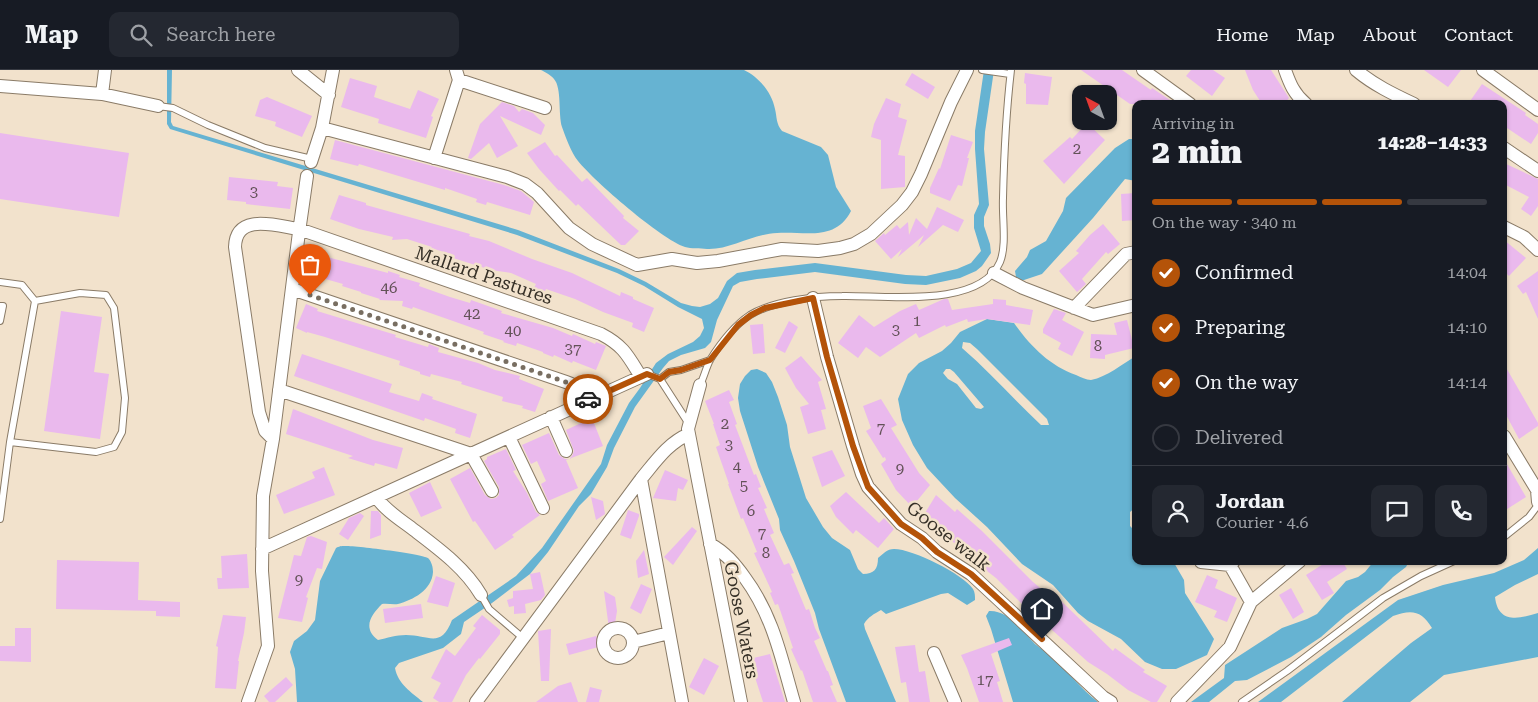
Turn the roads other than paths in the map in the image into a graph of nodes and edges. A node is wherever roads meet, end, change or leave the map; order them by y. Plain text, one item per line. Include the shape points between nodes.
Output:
1 (105, 70) edge
2 (298, 70) edge
3 (334, 70) edge
4 (967, 70) edge
5 (982, 70) edge
6 (1143, 70) edge
7 (1285, 70) edge
8 (1356, 70) edge
9 (1483, 70) edge
10 (1011, 72) edge
11 (457, 75) edge
12 (0, 86) edge
13 (102, 94) junction
14 (328, 95) junction
15 (1184, 100) edge
16 (1302, 100) edge
17 (1405, 100) edge
18 (158, 106) joint
19 (545, 108) dead end
20 (1538, 110) edge
21 (322, 128) junction
22 (1507, 150) edge
23 (1507, 155) edge
24 (1518, 157) junction
25 (434, 158) junction
26 (312, 161) junction
27 (1538, 171) edge
28 (308, 176) joint
29 (1507, 228) edge
30 (299, 229) junction
31 (1538, 250) edge
32 (1132, 253) edge
33 (994, 273) junction
34 (0, 282) edge
35 (292, 288) junction
36 (813, 298) junction
37 (35, 301) junction
38 (0, 306) edge
39 (1132, 306) edge
40 (1074, 308) junction
41 (0, 321) edge
42 (710, 360) junction
43 (651, 377) junction
44 (700, 385) joint
45 (279, 390) junction
46 (589, 400) junction
47 (550, 417) junction
48 (689, 429) junction
49 (509, 437) junction
50 (273, 439) junction
51 (1507, 441) edge
52 (10, 442) junction
53 (566, 451) dead end
54 (471, 454) junction
55 (641, 479) junction
56 (492, 492) dead end
57 (376, 497) junction
58 (1538, 504) edge
59 (543, 508) dead end
60 (0, 519) edge
61 (1507, 535) edge
62 (710, 544) junction
63 (262, 549) junction
64 (1233, 565) edge
65 (1295, 565) edge
66 (1445, 565) edge
67 (481, 595) joint
68 (1251, 602) junction
69 (670, 633) junction
70 (523, 638) junction
71 (633, 642) dead end
72 (934, 653) dead end
73 (248, 702) edge
74 (476, 702) edge
75 (682, 702) edge
76 (741, 702) edge
77 (794, 702) edge
78 (955, 702) edge
79 (1111, 702) edge
80 (1177, 702) edge
81 (1242, 702) edge

1 - 13 street
2 - 14 street
3 - 14 street
4 - 25 street via 922,174 902,205 871,234 854,244 818,251 782,250 718,261 672,259 637,265 592,244 570,228 525,184
5 - 10 lane
6 - 15 street
7 - 16 street via 1290,85
8 - 17 street via 1367,80
9 - 20 street
10 - 33 lane via 1002,222 1004,248
11 - 19 street
11 - 25 street
12 - 13 street
13 - 18 street
14 - 21 street
18 - 26 lane via 173,108 265,148
21 - 25 street
21 - 26 street
22 - 24 street
23 - 24 street
24 - 27 street
26 - 28 lane
28 - 30 street
29 - 31 street via 1524,237
30 - 35 street
30 - 43 street, Mallard Pastures via 601,334 615,341
30 - 50 street, Mallard Pastures via 256,223 244,226 235,238 259,412 265,431
32 - 40 street via 1126,254
33 - 36 lane via 964,291 943,295
33 - 40 street
34 - 37 lane via 22,285
35 - 45 street
35 - 46 street via 577,386
36 - 42 lane via 765,308 751,315 738,325
36 - 79 street, Goose walk via 850,437 868,487 901,524 971,574
37 - 52 lane
37 - 52 lane via 80,293 106,295 114,308 125,398 122,432 114,447 96,452
38 - 41 lane via 3,306
39 - 40 street via 1092,315
42 - 43 lane
42 - 44 lane
43 - 46 street
43 - 48 lane
44 - 48 street, Goose Waters
45 - 50 street
45 - 54 street
46 - 47 street
47 - 49 street
47 - 53 street
48 - 55 street via 665,450
48 - 62 street, Goose Waters
49 - 54 street
49 - 59 street
50 - 63 street via 263,496
51 - 58 street via 1537,490
52 - 60 lane
54 - 56 street
54 - 57 street
55 - 69 street
55 - 70 street
57 - 63 street
57 - 67 street via 388,511 452,560
58 - 61 lane via 1529,517
62 - 76 street, Goose Waters
62 - 77 street, Goose Waters via 730,558 764,607 774,629
63 - 73 street via 268,646
64 - 68 street
65 - 68 street
66 - 81 lane via 1383,598
67 - 70 lane via 489,609
68 - 80 street via 1230,647
69 - 71 street
69 - 75 street
70 - 74 street
72 - 78 street

